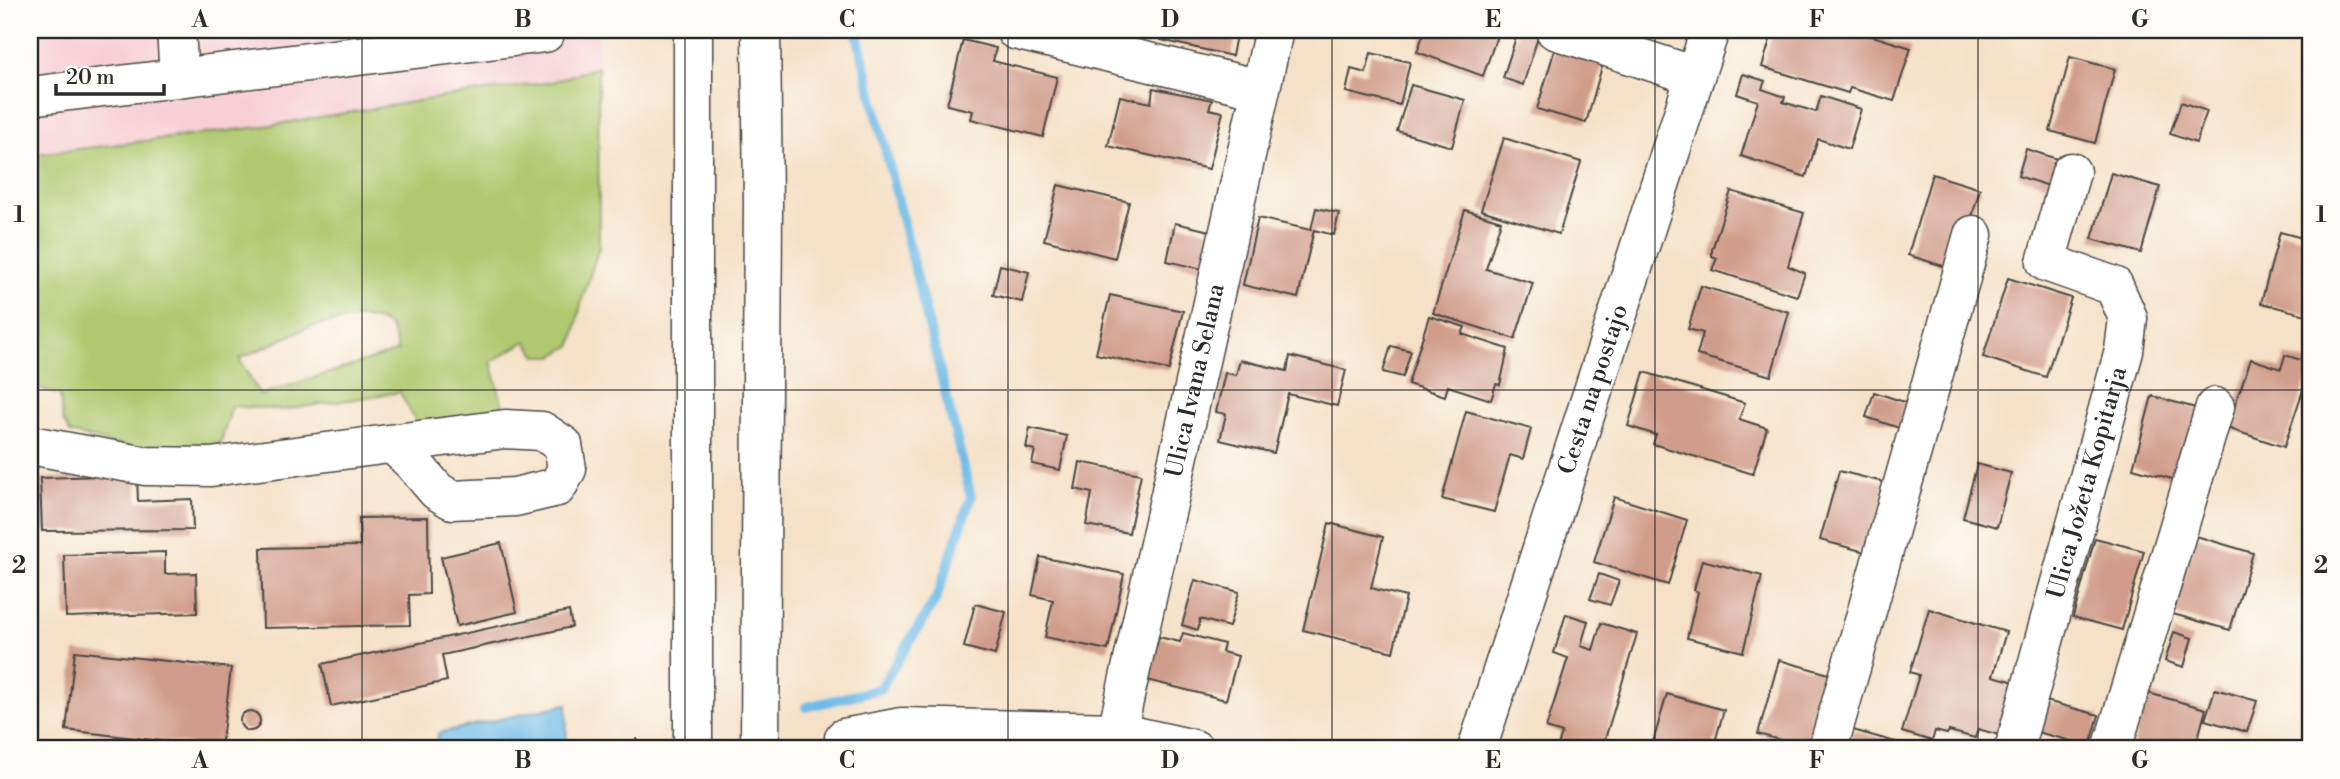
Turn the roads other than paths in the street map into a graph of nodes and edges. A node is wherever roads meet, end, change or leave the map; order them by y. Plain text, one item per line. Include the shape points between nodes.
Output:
1 (176, 30) edge
2 (544, 30) edge
3 (692, 30) edge
4 (761, 30) edge
5 (1015, 30) edge
6 (1274, 30) edge
7 (1555, 30) edge
8 (1710, 30) edge
9 (1695, 76) junction
10 (179, 77) junction
11 (1259, 89) junction
12 (30, 96) edge
13 (2071, 172) dead end
14 (1973, 235) dead end
15 (2215, 407) dead end
16 (393, 444) dead end
17 (30, 445) edge
18 (1117, 732) junction
19 (844, 738) dead end
20 (693, 749) edge
21 (760, 749) edge
22 (1194, 749) edge
23 (1477, 749) edge
24 (1828, 749) edge
25 (2014, 749) edge
26 (2112, 749) edge

1 - 10 main road
2 - 10 main road
3 - 20 main road
4 - 21 main road
5 - 11 main road
6 - 11 main road, Ulica Ivana Selana
7 - 9 main road
8 - 9 main road, Cesta na postajo
9 - 23 main road, Cesta na postajo
10 - 12 main road
11 - 18 main road, Ulica Ivana Selana
13 - 25 main road, Ulica Jožeta Kopitarja via 2046,262 2114,286 2128,318 2124,351
14 - 24 main road
15 - 26 main road
16 - 17 main road via 211,467 146,466
18 - 19 main road via 902,727
18 - 22 main road

